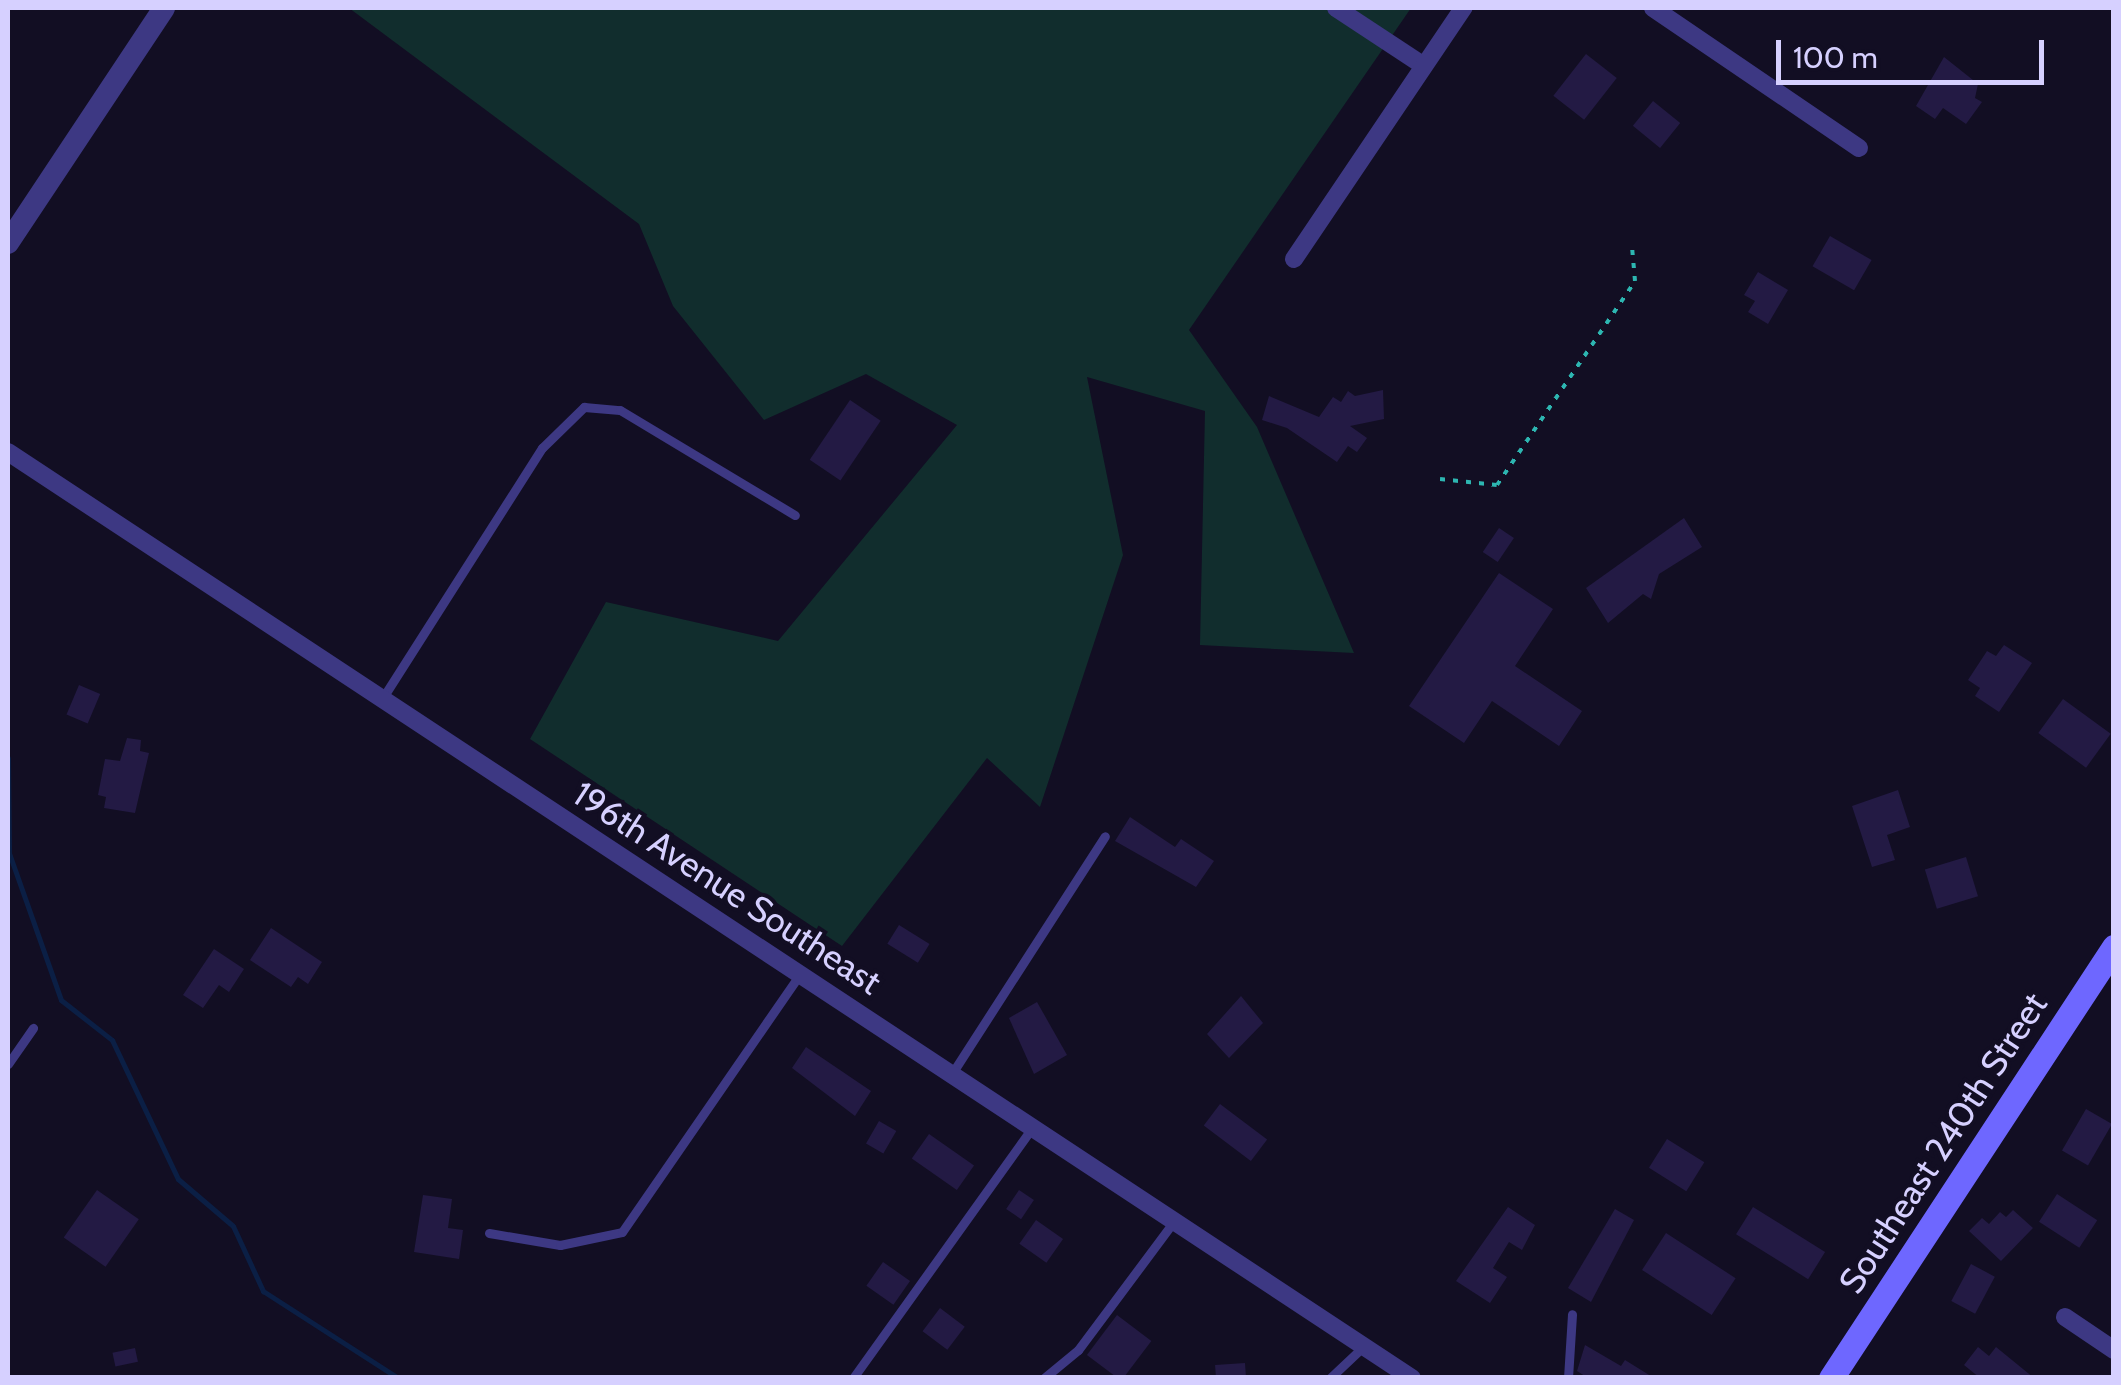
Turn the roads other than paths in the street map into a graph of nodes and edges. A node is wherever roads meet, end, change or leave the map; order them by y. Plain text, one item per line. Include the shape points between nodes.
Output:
1 (164, 8) edge
2 (1336, 8) edge
3 (1463, 8) edge
4 (1653, 8) edge
5 (1424, 66) junction
6 (1860, 148) dead end
7 (8, 243) edge
8 (1294, 259) dead end
9 (8, 452) edge
10 (795, 514) dead end
11 (382, 699) junction
12 (1106, 836) dead end
13 (2114, 946) edge
14 (799, 975) junction
15 (34, 1028) dead end
16 (8, 1064) edge
17 (951, 1075) junction
18 (1032, 1128) junction
19 (1174, 1221) junction
20 (489, 1233) dead end
21 (1572, 1314) dead end
22 (2065, 1318) dead end
23 (1364, 1346) junction
24 (2114, 1350) edge
25 (852, 1378) edge
26 (1044, 1378) edge
27 (1330, 1378) edge
28 (1412, 1378) edge
29 (1568, 1378) edge
30 (1831, 1378) edge

1 - 7 street
2 - 5 street
3 - 5 street
4 - 6 street
5 - 8 street
9 - 11 street, 196th Avenue Southeast
10 - 11 lane via 620,410 584,407 542,448
11 - 14 street, 196th Avenue Southeast
12 - 17 lane
13 - 30 main road, Southeast 240th Street
14 - 17 street, 196th Avenue Southeast
14 - 20 lane via 622,1232 560,1245
15 - 16 lane
17 - 18 street, 196th Avenue Southeast
18 - 19 street, 196th Avenue Southeast
18 - 25 lane
19 - 23 street, 196th Avenue Southeast
19 - 26 lane via 1078,1350
21 - 29 lane
22 - 24 street
23 - 27 lane
23 - 28 street, 196th Avenue Southeast

